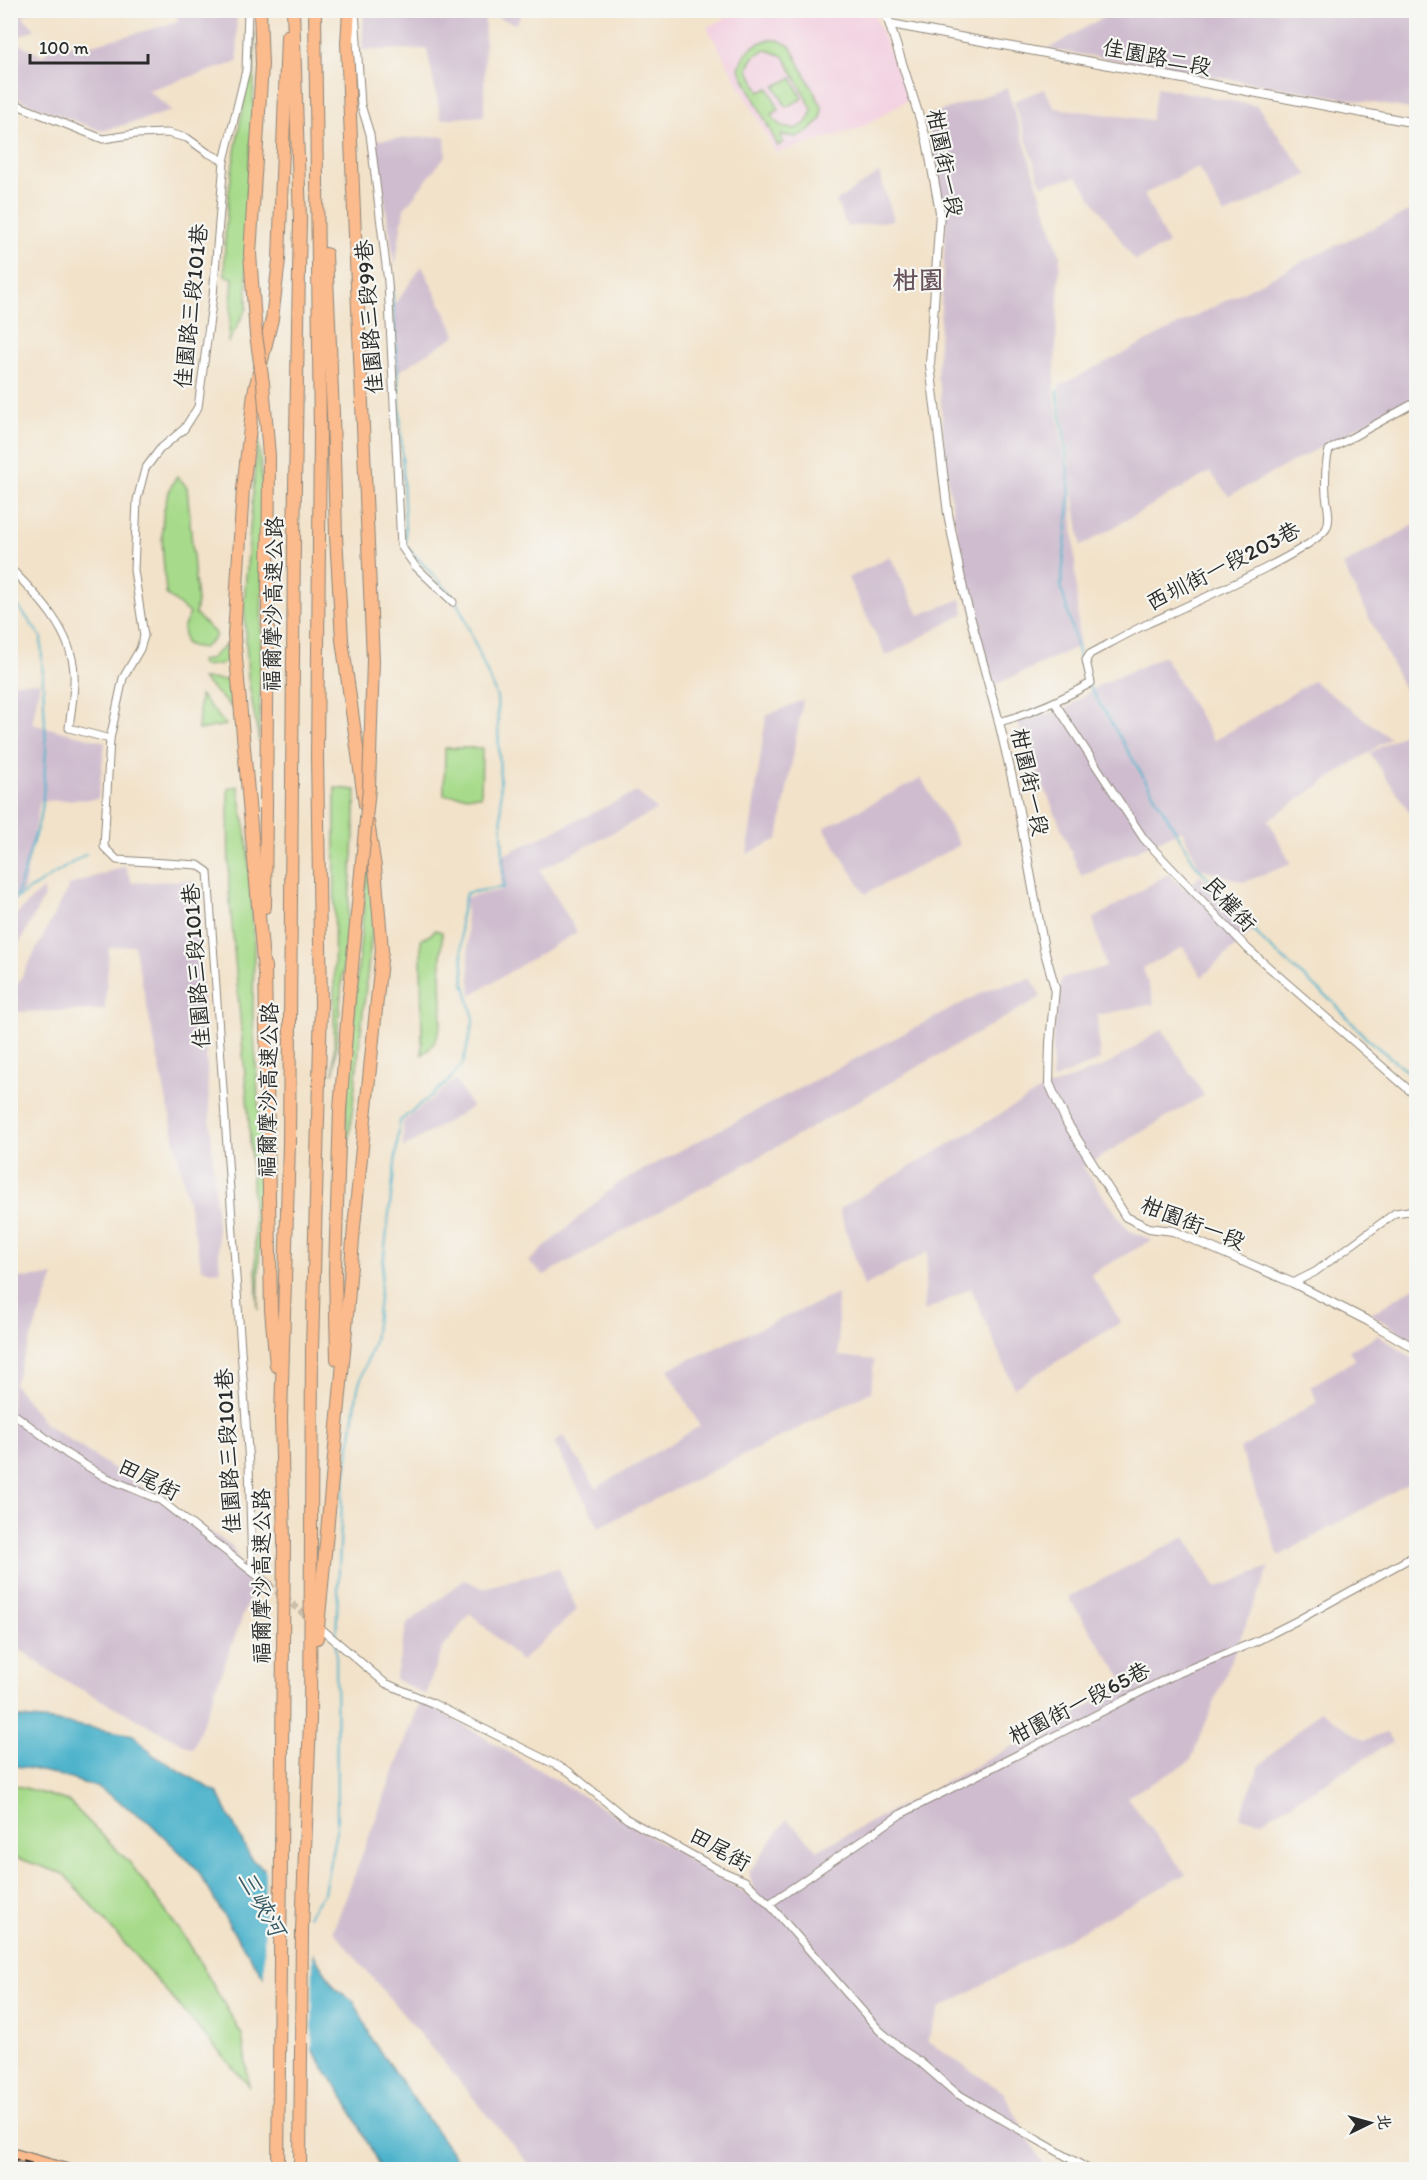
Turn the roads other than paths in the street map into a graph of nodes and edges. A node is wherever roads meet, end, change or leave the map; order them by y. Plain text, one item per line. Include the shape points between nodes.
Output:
1 (248, 10) edge
2 (260, 10) edge
3 (287, 10) edge
4 (293, 10) edge
5 (315, 10) edge
6 (349, 10) edge
7 (355, 10) edge
8 (885, 10) edge
9 (891, 24) junction
10 (316, 38) junction
11 (10, 100) edge
12 (1416, 123) edge
13 (224, 161) junction
14 (1416, 402) edge
15 (10, 568) edge
16 (453, 602) dead end
17 (1055, 703) junction
18 (999, 722) junction
19 (110, 739) junction
20 (264, 972) junction
21 (1416, 1096) edge
22 (1416, 1210) edge
23 (1293, 1283) junction
24 (1416, 1349) edge
25 (10, 1411) edge
26 (281, 1418) junction
27 (336, 1432) junction
28 (1416, 1555) edge
29 (252, 1571) junction
30 (268, 1584) tunnel mouth
31 (324, 1631) dead end
32 (309, 1720) junction
33 (769, 1904) junction
34 (10, 2153) edge
35 (10, 2167) edge
36 (20, 2169) edge
37 (69, 2169) edge
38 (278, 2169) edge
39 (300, 2169) edge
40 (1090, 2169) edge

1 - 13 street, 佳園路三段101巷 via 246,70
2 - 20 highway, bridge via 262,64 250,254 269,456
3 - 20 highway via 279,260 272,319 254,393 234,634
4 - 26 highway, 福爾摩沙高速公路 via 300,219 290,1143
5 - 10 highway, 福爾摩沙高速公路
6 - 27 highway, bridge via 347,43 373,660 369,788 340,1110 335,1259
7 - 16 street, 佳園路三段99巷 via 361,105 370,134 387,282 402,546 415,566
8 - 9 street, 柑園街一段
9 - 12 street, 佳園路二段
9 - 18 street, 柑園街一段 via 927,141 940,212 930,365 948,514 964,594
10 - 27 highway via 342,640 375,867 382,950
10 - 32 highway, 福爾摩沙高速公路 via 321,1003 312,1350
11 - 13 street via 104,139 167,133 187,138
13 - 19 street, 佳園路三段101巷 via 213,296 198,407 184,429 152,459 141,484 134,570 144,636 123,678
14 - 17 street, 西圳街一段203巷 via 1329,450 1325,477 1329,517 1322,535 1090,654 1086,660 1091,683
15 - 19 street via 39,597 69,645 74,673 69,728
17 - 18 street, 西圳街一段203巷
17 - 21 street, 民權街 via 1144,839 1248,949
18 - 23 street, 柑園街一段 via 1055,988 1049,1083 1067,1123 1126,1217 1149,1228 1173,1232
19 - 29 street, 佳園路三段101巷 via 104,847 108,854 117,860 198,865 208,872 249,1465
20 - 26 highway via 272,1310
22 - 23 street via 1395,1213 1315,1272
23 - 24 street, 柑園街一段
25 - 29 street, 田尾街 via 105,1477 160,1500
26 - 38 highway, 福爾摩沙高速公路 via 284,1541
27 - 32 highway
28 - 33 street, 柑園街一段65巷 via 1299,1620 1174,1675 901,1814
29 - 30 street, 田尾街
31 - 33 street, 田尾街 via 385,1683 568,1771 627,1819 745,1881
32 - 39 highway, 福爾摩沙高速公路
33 - 40 street, 田尾街 via 879,2030 901,2049 956,2093
34 - 37 main road
35 - 36 main road

